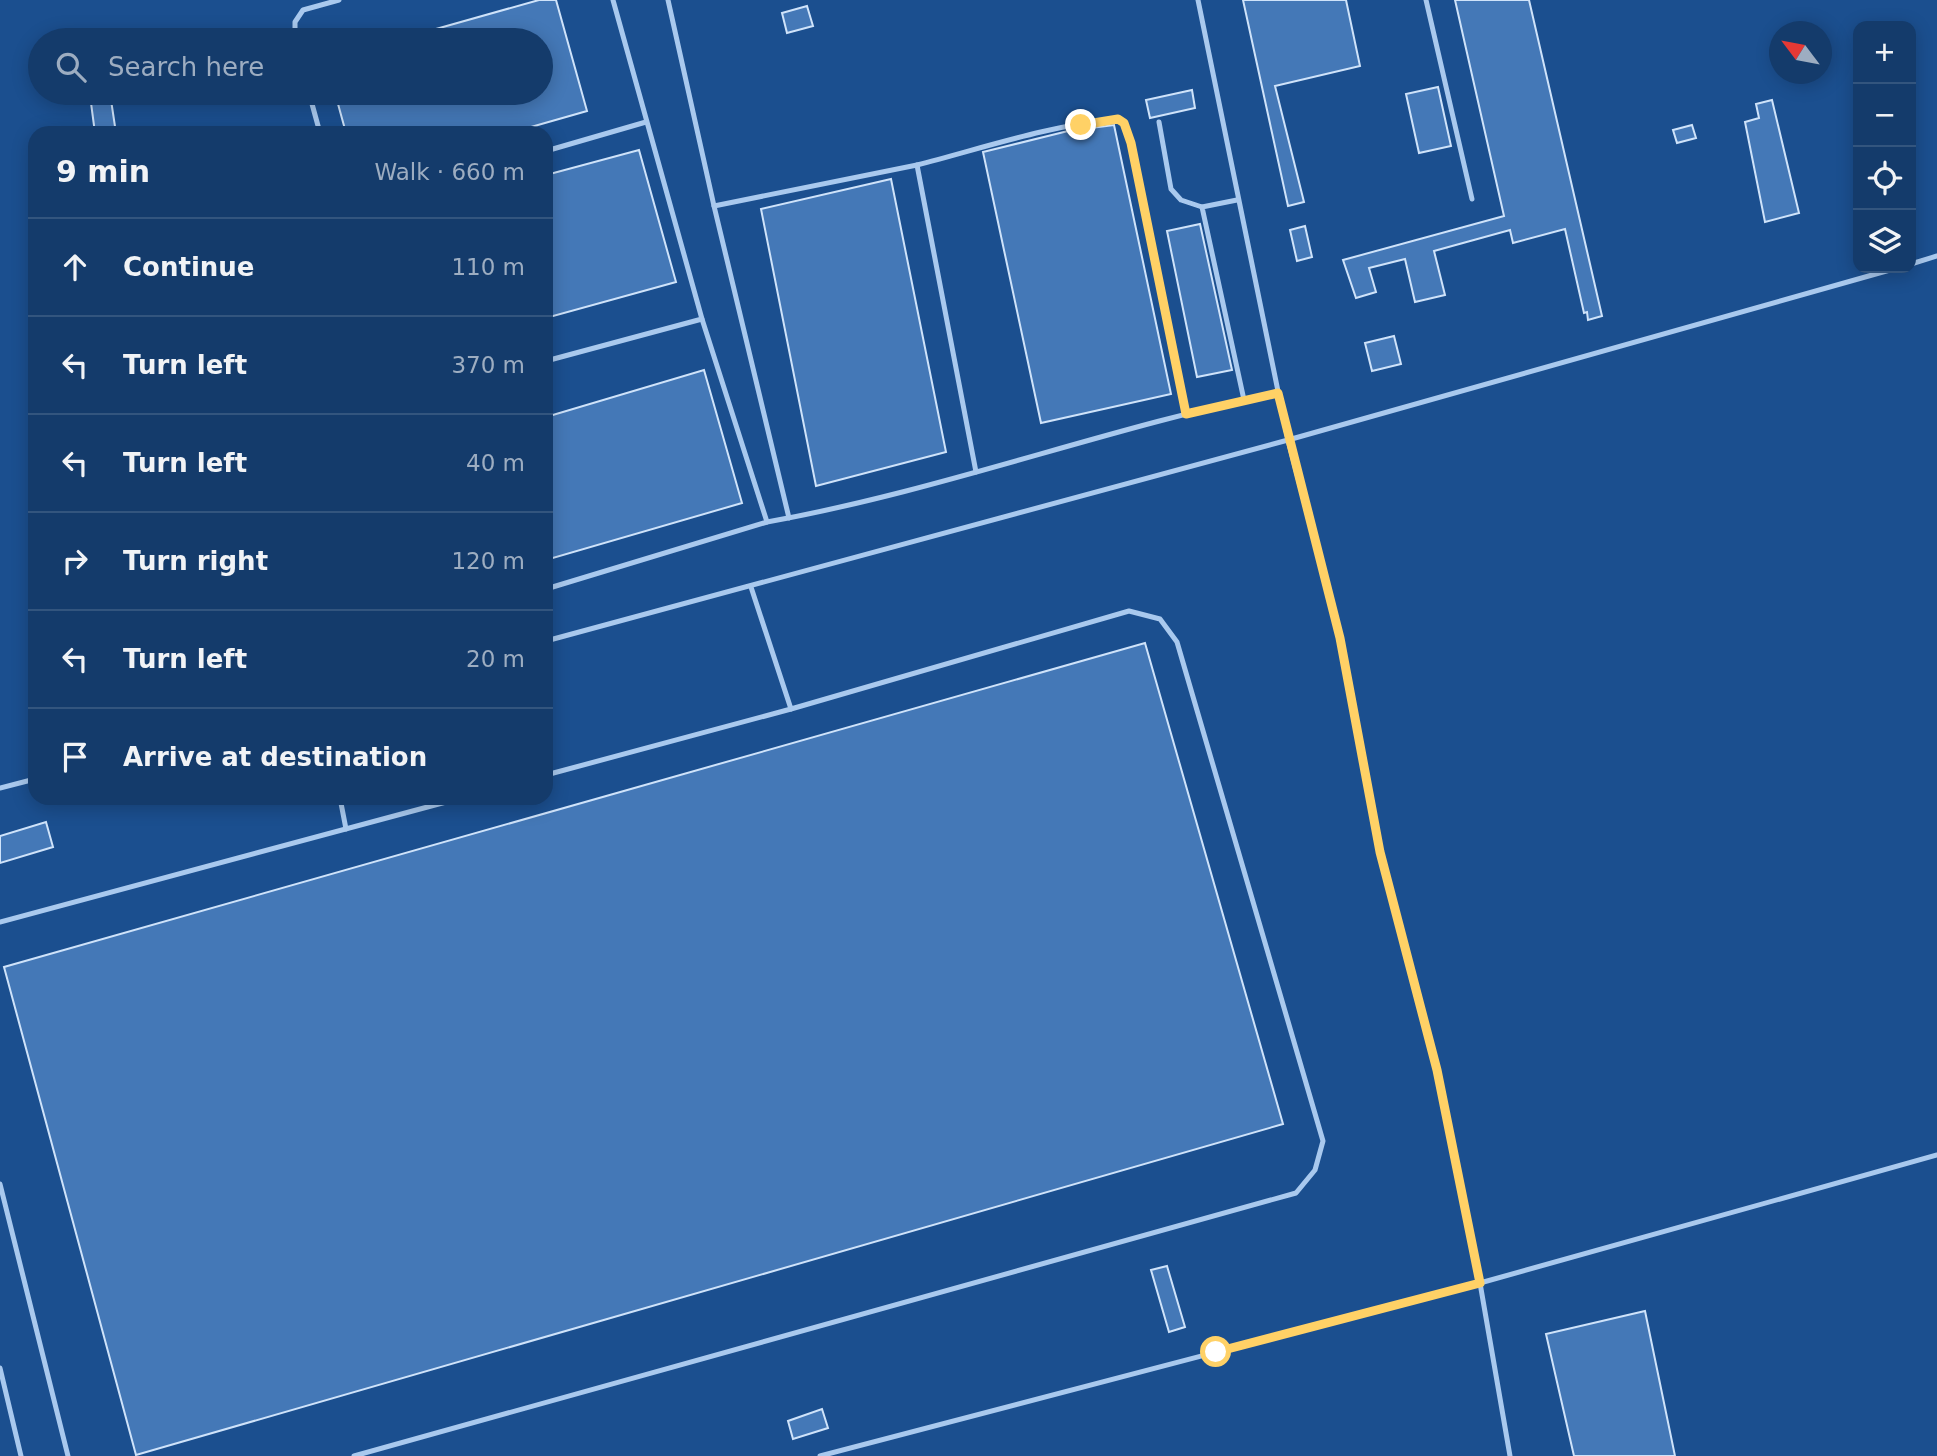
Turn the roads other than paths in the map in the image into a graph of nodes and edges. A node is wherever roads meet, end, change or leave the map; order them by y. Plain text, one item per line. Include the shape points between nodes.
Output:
1 (339, 0) edge
2 (613, 0) edge
3 (668, 0) edge
4 (1198, 0) edge
5 (1426, 0) edge
6 (295, 28) edge
7 (312, 105) edge
8 (646, 122) junction
9 (1159, 122) dead end
10 (318, 126) edge
11 (553, 149) edge
12 (917, 165) junction
13 (1472, 199) dead end
14 (1237, 200) junction
15 (714, 206) junction
16 (1202, 206) junction
17 (1937, 256) edge
18 (1916, 262) edge
19 (1879, 273) edge
20 (702, 319) junction
21 (553, 359) edge
22 (1278, 393) junction
23 (1244, 400) junction
24 (1186, 414) junction
25 (1288, 440) junction
26 (976, 472) junction
27 (789, 518) junction
28 (766, 522) junction
29 (553, 587) edge
30 (751, 587) junction
31 (553, 639) edge
32 (791, 709) junction
33 (553, 773) edge
34 (28, 781) edge
35 (0, 788) edge
36 (341, 805) edge
37 (435, 805) edge
38 (346, 829) junction
39 (0, 922) edge
40 (1937, 1155) edge
41 (0, 1184) edge
42 (1480, 1283) junction
43 (0, 1368) edge
44 (21, 1456) edge
45 (68, 1456) edge
46 (354, 1456) edge
47 (820, 1456) edge
48 (1510, 1456) edge

1 - 6 lane via 303,10
2 - 8 lane
3 - 15 lane
4 - 14 lane
5 - 13 lane
7 - 10 lane
8 - 11 lane
8 - 20 lane
9 - 16 lane via 1171,189 1181,201
12 - 15 lane
12 - 24 lane via 1055,130 1108,120 1124,123
12 - 26 lane
14 - 16 lane
14 - 22 lane
15 - 27 lane
16 - 23 lane
17 - 18 lane
19 - 25 lane
20 - 21 lane
20 - 28 lane
22 - 23 lane
22 - 25 lane
23 - 24 lane
24 - 26 lane
25 - 30 lane
25 - 42 lane via 1340,638 1380,852 1437,1070
26 - 27 lane
27 - 28 lane
28 - 29 lane
30 - 31 lane
30 - 32 lane
32 - 33 lane
32 - 46 lane via 1129,611 1160,619 1177,642 1323,1141 1315,1170 1296,1193
34 - 35 lane
36 - 38 lane
37 - 38 lane
38 - 39 lane
40 - 42 lane
41 - 45 lane
42 - 47 lane
42 - 48 lane
43 - 44 lane

